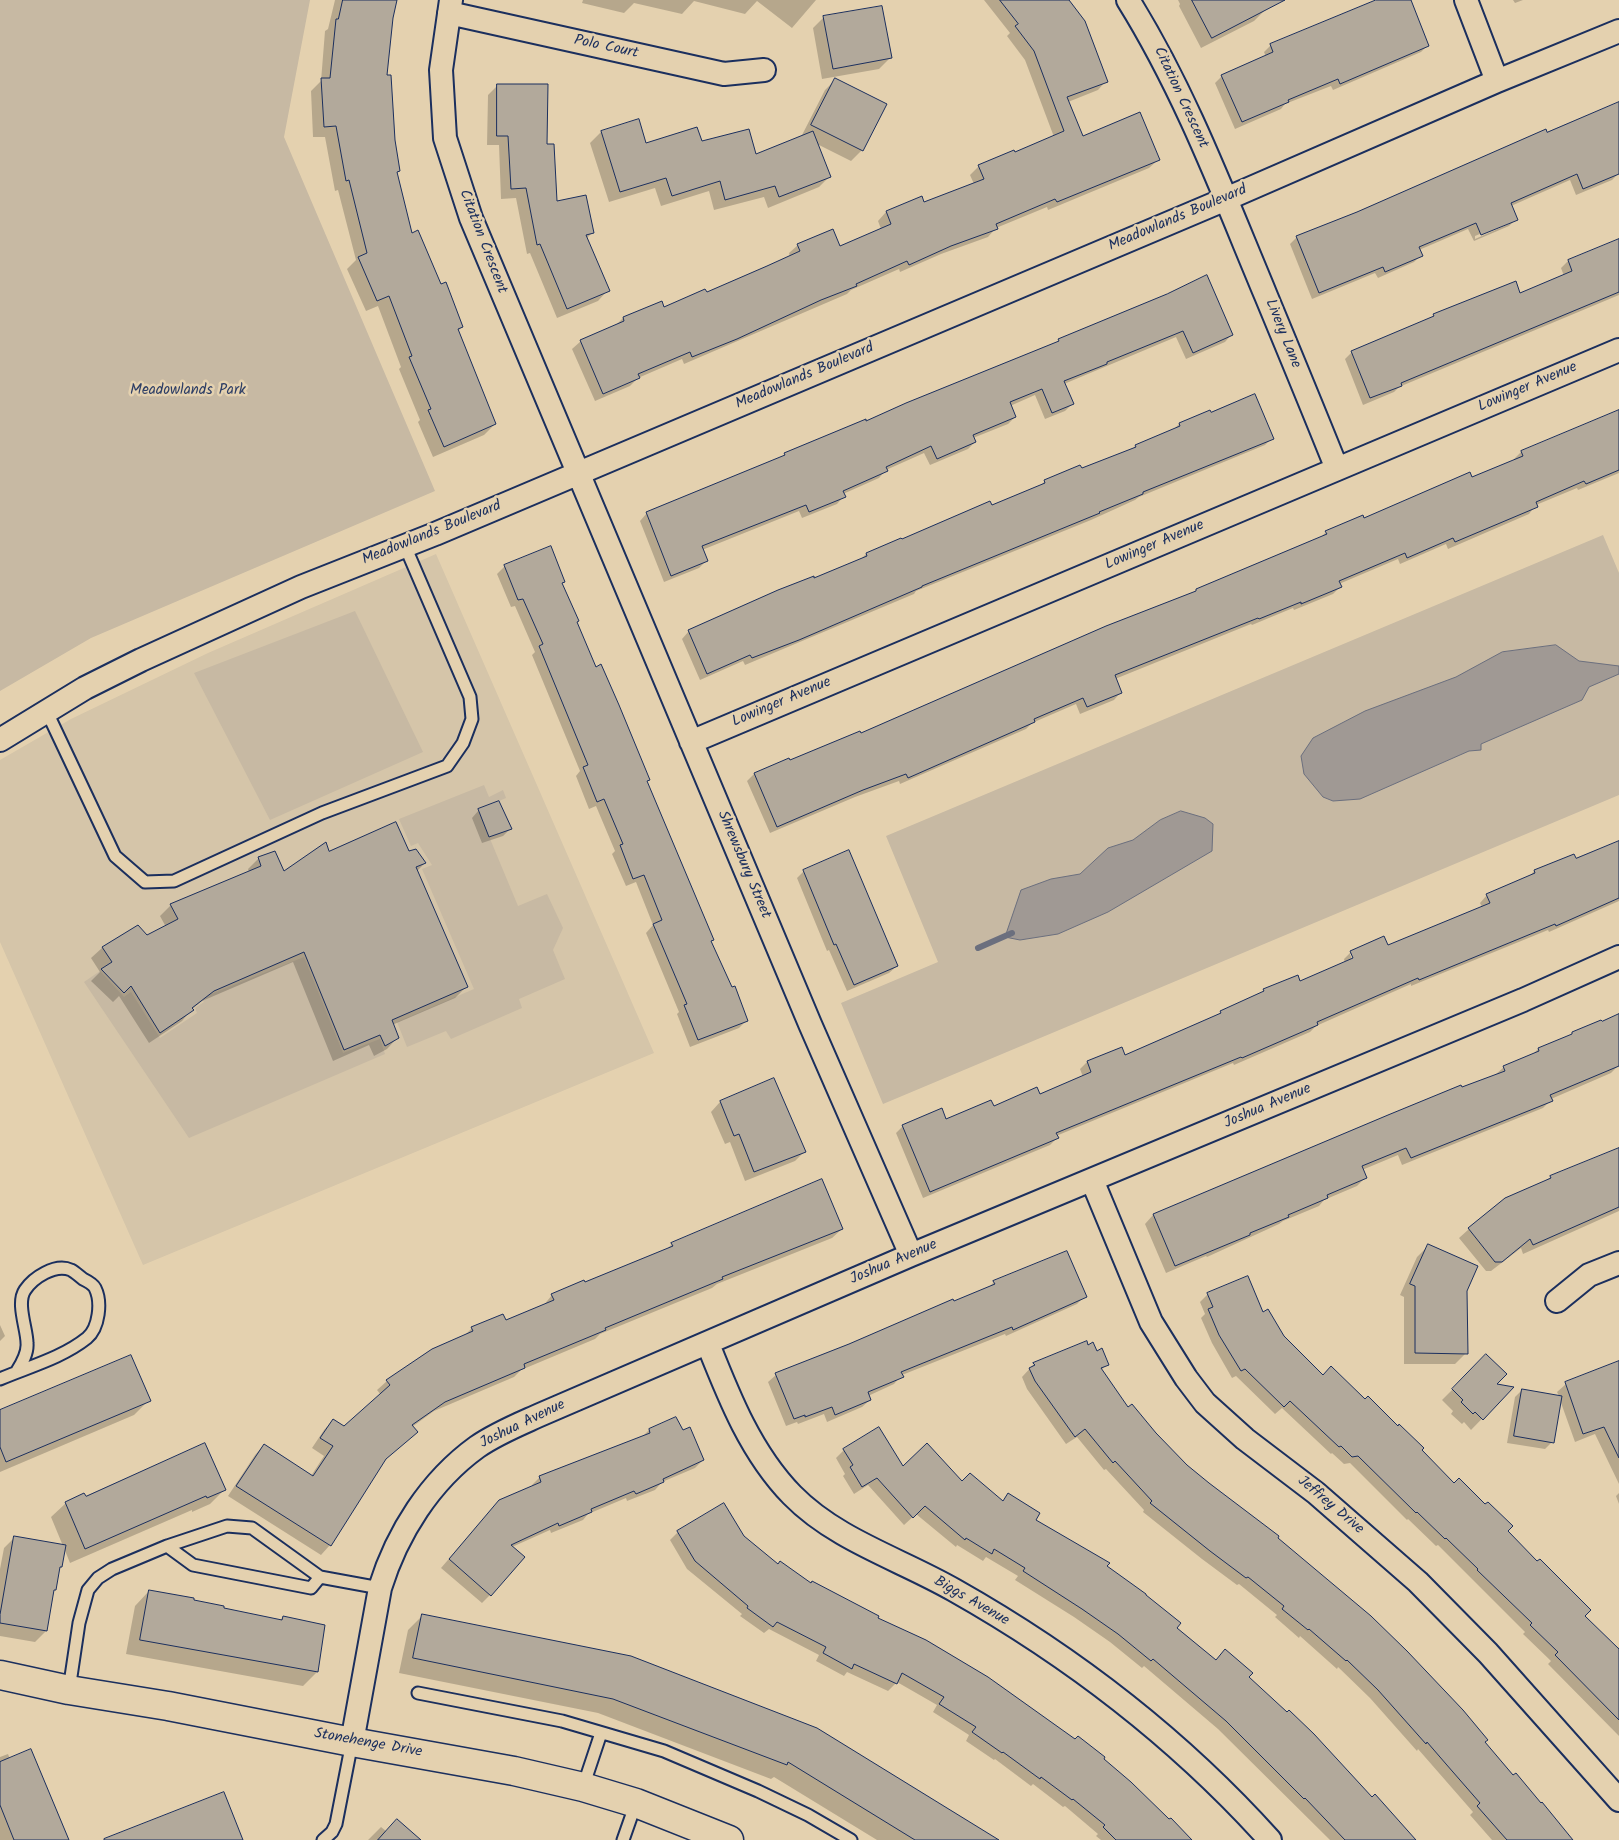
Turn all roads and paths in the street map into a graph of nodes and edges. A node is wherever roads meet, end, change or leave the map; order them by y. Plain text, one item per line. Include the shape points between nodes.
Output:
1 (1128, 0) edge
2 (1466, 0) edge
3 (450, 7) edge
4 (1619, 31) edge
5 (764, 70) dead end
6 (1497, 81) junction
7 (1226, 199) junction
8 (1619, 350) edge
9 (1337, 469) junction
10 (578, 473) junction
11 (405, 546) junction
12 (47, 712) junction
13 (0, 740) edge
14 (691, 742) junction
15 (1619, 957) edge
16 (1092, 1180) junction
17 (911, 1255) junction
18 (1619, 1263) edge
19 (1557, 1301) dead end
20 (708, 1344) junction
21 (17, 1371) junction
22 (0, 1378) edge
23 (167, 1546) junction
24 (320, 1577) junction
25 (380, 1588) junction
26 (0, 1675) edge
27 (69, 1690) junction
28 (418, 1693) dead end
29 (601, 1733) junction
30 (352, 1742) junction
31 (583, 1787) junction
32 (1619, 1800) edge
33 (636, 1803) junction
34 (322, 1840) edge
35 (623, 1840) edge
36 (729, 1840) edge
37 (851, 1840) edge
38 (1270, 1840) edge

1 - 7 street, Citation Crescent via 1154,41
2 - 6 street
3 - 5 street, Polo Court via 724,74
3 - 10 street, Citation Crescent via 441,70 445,138 471,218
4 - 6 street, Meadowlands Boulevard
6 - 7 street, Meadowlands Boulevard
7 - 9 street, Livery Lane
7 - 10 street, Meadowlands Boulevard
8 - 9 street, Lowinger Avenue
9 - 14 street, Lowinger Avenue
10 - 11 street, Meadowlands Boulevard
10 - 14 street, Shrewsbury Street
11 - 12 street, Meadowlands Boulevard via 301,587 141,660 85,688
11 - 12 lane via 470,697 472,719 463,743 447,766 322,813 174,881 145,882 115,856
12 - 13 street, Meadowlands Boulevard
14 - 17 street, Shrewsbury Street
15 - 16 street, Joshua Avenue
16 - 17 street, Joshua Avenue
16 - 32 street, Jeffrey Drive via 1151,1322 1186,1378 1206,1403 1244,1439 1316,1493 1418,1582 1488,1653
17 - 20 street, Joshua Avenue
18 - 19 street via 1589,1275
20 - 25 street, Joshua Avenue via 542,1414 477,1447 421,1505 402,1534
20 - 38 street, Biggs Avenue via 751,1438 778,1480 806,1508 837,1530 954,1590 1074,1665 1174,1745
21 - 21 lane via 25,1358 28,1344 22,1309 23,1292 48,1272 59,1268 70,1270 94,1287 99,1303 97,1321 88,1337 62,1354
21 - 22 lane
23 - 24 lane via 193,1565 311,1588
23 - 24 lane via 227,1526 252,1528
23 - 27 lane via 112,1570 98,1578 88,1590 79,1623
24 - 25 lane
25 - 30 street, Joshua Avenue
26 - 27 street, Stonehenge Drive
27 - 30 street, Stonehenge Drive
28 - 29 lane via 562,1721
29 - 31 lane
29 - 37 lane via 664,1751 731,1779 808,1815
30 - 31 street, Stonehenge Drive via 514,1771
30 - 34 lane via 336,1824
31 - 33 street, Stonehenge Drive
33 - 35 lane
33 - 36 street, Stonehenge Drive

